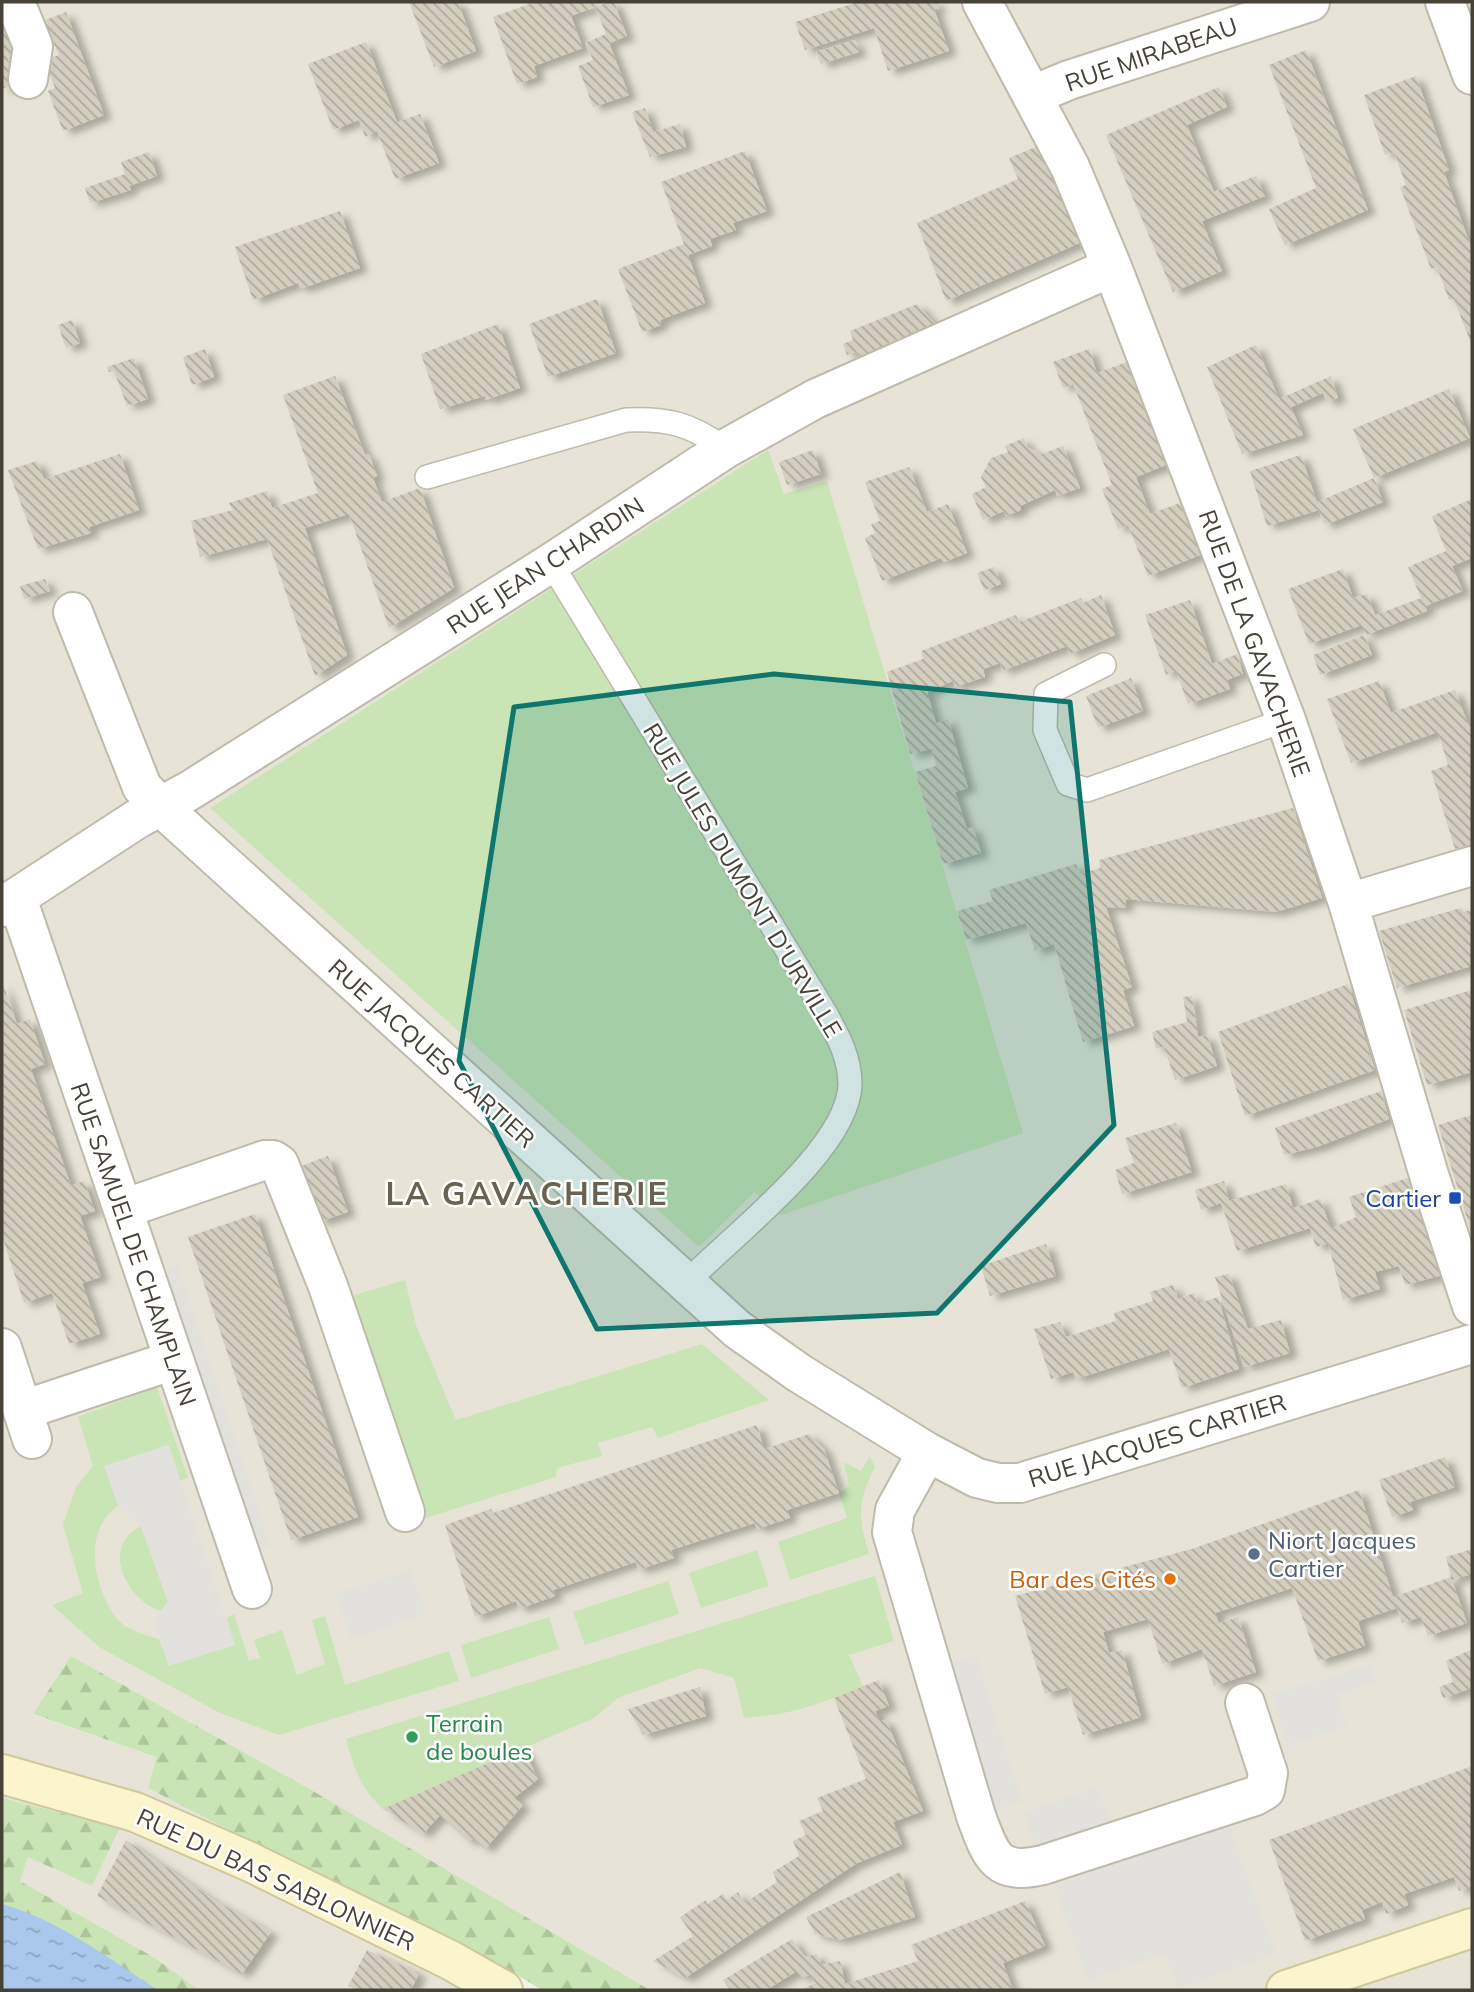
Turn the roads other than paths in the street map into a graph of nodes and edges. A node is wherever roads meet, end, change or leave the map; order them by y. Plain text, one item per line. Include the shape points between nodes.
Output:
1 (15, 2) edge
2 (982, 2) edge
3 (1310, 2) edge
4 (1445, 2) edge
5 (1472, 75) edge
6 (28, 79) dead end
7 (1033, 95) junction
8 (1112, 267) junction
9 (725, 449) junction
10 (427, 477) dead end
11 (551, 563) junction
12 (73, 612) dead end
13 (1104, 665) dead end
14 (1286, 720) junction
15 (160, 806) junction
16 (1472, 866) edge
17 (9, 903) edge
18 (1348, 903) junction
19 (123, 1209) junction
20 (685, 1284) junction
21 (1472, 1306) edge
22 (1472, 1344) edge
23 (2, 1348) edge
24 (174, 1360) junction
25 (926, 1452) junction
26 (405, 1511) dead end
27 (252, 1589) dead end
28 (1245, 1703) dead end
29 (2, 1774) edge
30 (1472, 1928) edge
31 (503, 1990) edge
32 (1286, 1990) edge

1 - 6 street via 32,38
2 - 7 street, RUE DE LA GAVACHERIE
3 - 7 street, RUE MIRABEAU
4 - 5 street
7 - 8 street, RUE DE LA GAVACHERIE via 1070,167
8 - 9 street, RUE JEAN CHARDIN via 815,399
8 - 14 street, RUE DE LA GAVACHERIE
9 - 10 lane via 683,424 626,420
9 - 11 street, RUE JEAN CHARDIN
11 - 15 street, RUE JEAN CHARDIN
11 - 20 lane, RUE JULES DUMONT D'URVILLE via 826,1013 848,1063 845,1112 833,1134 775,1199
12 - 15 street, RUE JACQUES CARTIER via 142,787
13 - 14 lane via 1046,694 1045,730 1068,784 1087,790
14 - 18 street, RUE DE LA GAVACHERIE
15 - 17 street, RUE JEAN CHARDIN
15 - 20 street, RUE JACQUES CARTIER
16 - 18 street
17 - 19 street, RUE SAMUEL DE CHAMPLAIN
18 - 21 street, RUE DE LA GAVACHERIE
19 - 24 street, RUE SAMUEL DE CHAMPLAIN
19 - 26 street via 265,1160 279,1164 328,1286
20 - 25 street, RUE JACQUES CARTIER via 799,1373
22 - 25 street, RUE JACQUES CARTIER via 1020,1483 978,1478
23 - 24 street via 27,1425
24 - 27 street, RUE SAMUEL DE CHAMPLAIN
25 - 28 street via 895,1510 892,1532 976,1816 996,1859 1008,1868 1043,1865 1265,1790 1269,1773
29 - 31 street, RUE DU BAS SABLONNIER via 135,1812 248,1861
30 - 32 street

